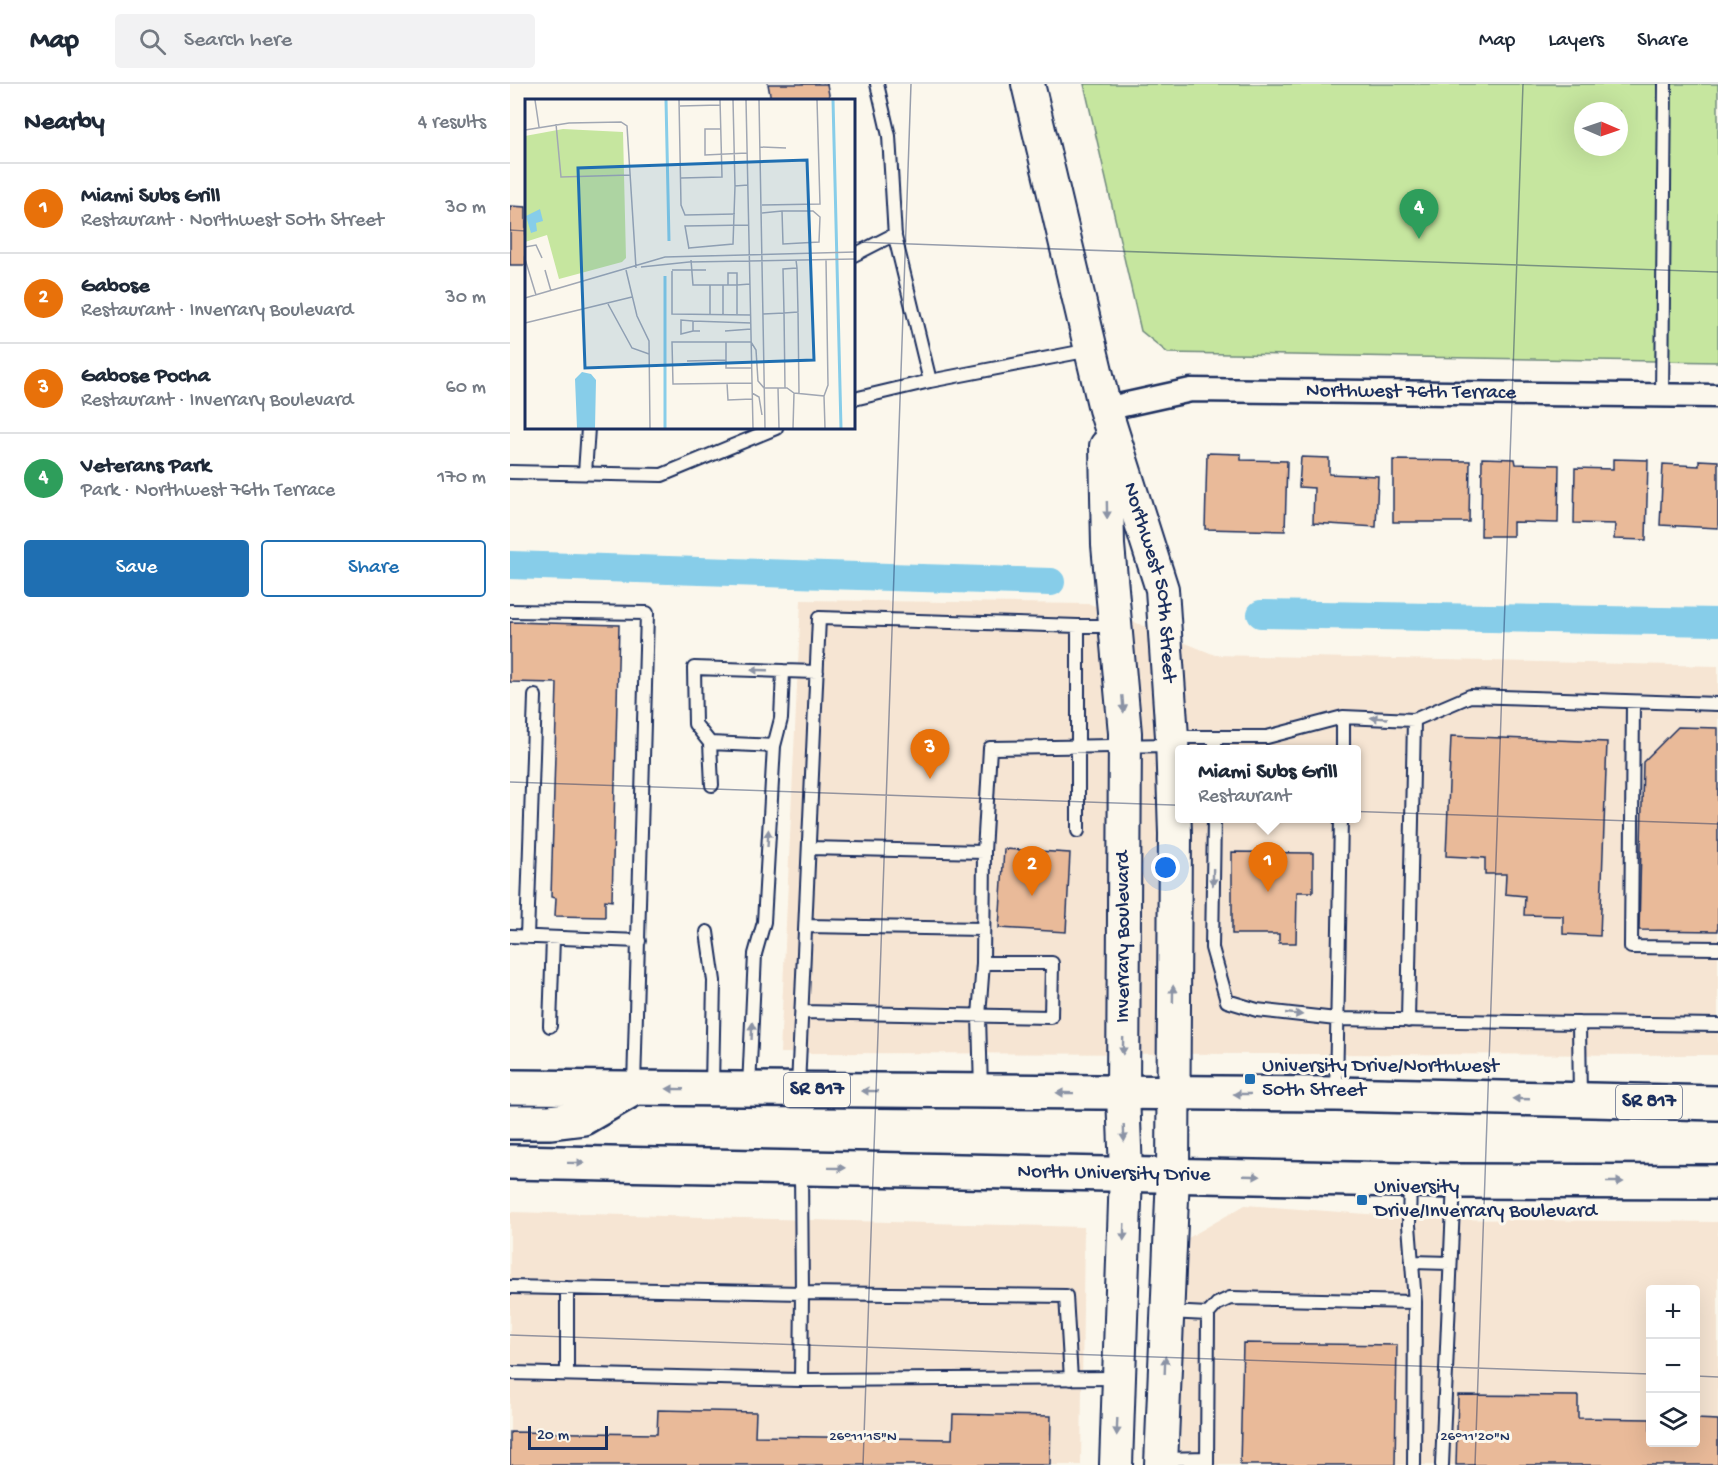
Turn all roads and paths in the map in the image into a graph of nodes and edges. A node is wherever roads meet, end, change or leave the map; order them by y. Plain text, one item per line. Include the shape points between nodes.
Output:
1 (877, 84) edge
2 (1028, 84) edge
3 (1665, 84) edge
4 (895, 234) junction
5 (855, 254) edge
6 (1090, 350) junction
7 (930, 381) junction
8 (1662, 396) junction
9 (1718, 396) edge
10 (855, 399) edge
11 (1106, 409) junction
12 (588, 429) edge
13 (774, 429) edge
14 (510, 471) edge
15 (585, 473) junction
16 (510, 611) edge
17 (1078, 626) junction
18 (1116, 626) junction
19 (783, 671) junction
20 (817, 672) junction
21 (535, 696) dead end
22 (1633, 702) junction
23 (1718, 704) edge
24 (1343, 717) junction
25 (1414, 720) junction
26 (1173, 741) junction
27 (710, 743) junction
28 (1215, 743) edge
29 (1342, 745) edge
30 (1125, 746) junction
31 (774, 747) junction
32 (1079, 747) junction
33 (712, 785) dead end
34 (1214, 823) edge
35 (1341, 823) edge
36 (1078, 831) dead end
37 (809, 848) junction
38 (984, 852) junction
39 (806, 926) junction
40 (983, 929) junction
41 (707, 932) dead end
42 (510, 936) edge
43 (527, 937) junction
44 (553, 938) junction
45 (639, 941) junction
46 (1718, 948) edge
47 (982, 963) junction
48 (802, 1012) junction
49 (978, 1016) junction
50 (1336, 1019) junction
51 (1408, 1021) junction
52 (1579, 1023) junction
53 (1718, 1024) edge
54 (550, 1026) dead end
55 (510, 1087) edge
56 (634, 1088) junction
57 (712, 1089) junction
58 (749, 1090) junction
59 (798, 1090) junction
60 (981, 1092) junction
61 (1123, 1094) junction
62 (1172, 1094) junction
63 (1336, 1094) junction
64 (1580, 1101) junction
65 (1718, 1103) edge
66 (510, 1122) edge
67 (510, 1162) edge
68 (801, 1167) junction
69 (1125, 1173) junction
70 (1173, 1174) junction
71 (1410, 1180) junction
72 (1455, 1181) junction
73 (1718, 1182) edge
74 (1412, 1262) junction
75 (1450, 1263) junction
76 (510, 1287) edge
77 (567, 1288) junction
78 (802, 1293) junction
79 (1415, 1302) junction
80 (1167, 1312) junction
81 (1208, 1314) junction
82 (510, 1373) edge
83 (567, 1374) junction
84 (1119, 1378) junction
85 (1071, 1379) junction
86 (801, 1380) junction
87 (1161, 1462) edge
88 (1207, 1462) edge
89 (1116, 1465) edge
90 (1414, 1465) edge
91 (1442, 1465) edge

1 - 4 lane via 889,136
2 - 6 street, Northwest 50th Street
3 - 8 lane
4 - 5 lane
4 - 7 lane
6 - 7 lane
6 - 11 street, Northwest 50th Street
7 - 10 lane
8 - 9 street, Northwest 76th Terrace
8 - 11 street, Northwest 76th Terrace via 1191,390
11 -> 18 street, Inverrary Boulevard via 1108,545
11 - 26 street, Northwest 50th Street via 1162,589
12 - 15 lane
13 - 15 lane via 662,475
14 - 15 lane
16 - 45 lane via 647,613
17 - 18 lane
17 - 20 lane via 819,618
17 - 32 lane
18 -> 30 street, Inverrary Boulevard
19 - 20 lane
19 -> 27 lane via 694,668 695,724
19 - 31 lane via 781,719
20 - 37 lane
21 - 43 lane
22 - 23 lane
22 - 25 lane via 1470,696
22 - 46 lane via 1632,947
25 -> 24 lane
24 - 28 lane via 1267,737
24 - 29 lane
25 - 51 lane
26 - 28 lane
26 - 30 lane
62 -> 26 street, Northwest 50th Street
27 - 31 lane
27 - 33 lane
30 - 32 lane
30 -> 61 street, Inverrary Boulevard
58 -> 31 lane via 755,954 765,922
32 - 36 lane
32 - 38 lane via 990,748
34 -> 50 lane via 1212,948 1227,1001 1257,1010
35 - 50 lane
37 - 38 lane
37 - 39 lane
38 - 40 lane
39 - 40 lane
39 - 48 lane
40 - 47 lane
41 - 57 lane via 714,981
42 - 43 lane
43 - 44 lane
44 - 45 lane
44 - 54 lane
45 - 56 lane
47 - 49 lane
47 - 49 lane via 1052,963 1051,1017
48 - 49 lane
48 - 59 lane
49 - 60 lane
50 - 51 lane
50 - 63 lane
51 - 52 lane
52 - 53 lane
52 - 64 lane
55 - 56 main road, SR 817
57 -> 56 main road, SR 817
56 - 66 main road via 583,1118
57 - 58 main road, SR 817
58 - 59 main road, SR 817
60 -> 59 main road, SR 817
61 -> 60 main road, SR 817
61 - 62 main road, SR 817
61 -> 69 street, Inverrary Boulevard
63 -> 62 main road, SR 817
62 - 70 street
64 -> 63 main road, SR 817
64 - 65 main road, SR 817
67 -> 68 main road, North University Drive
68 -> 69 main road, North University Drive
68 - 78 lane
69 - 70 main road, North University Drive
69 -> 84 street, Inverrary Boulevard
70 -> 71 main road, North University Drive
70 - 80 street
71 - 72 main road, North University Drive
71 - 74 lane
72 -> 73 main road, North University Drive
72 - 75 lane
74 - 75 lane
74 - 79 lane
75 - 91 lane
76 - 77 lane
77 - 78 lane
77 - 83 lane
78 - 85 lane via 1066,1296
78 - 86 lane
79 - 81 lane via 1230,1298
79 - 90 lane
80 - 81 lane
87 -> 80 street
81 - 88 lane
82 - 83 lane
83 - 86 lane
84 - 85 lane
84 -> 89 street, Inverrary Boulevard
85 - 86 lane
87 - 88 lane

